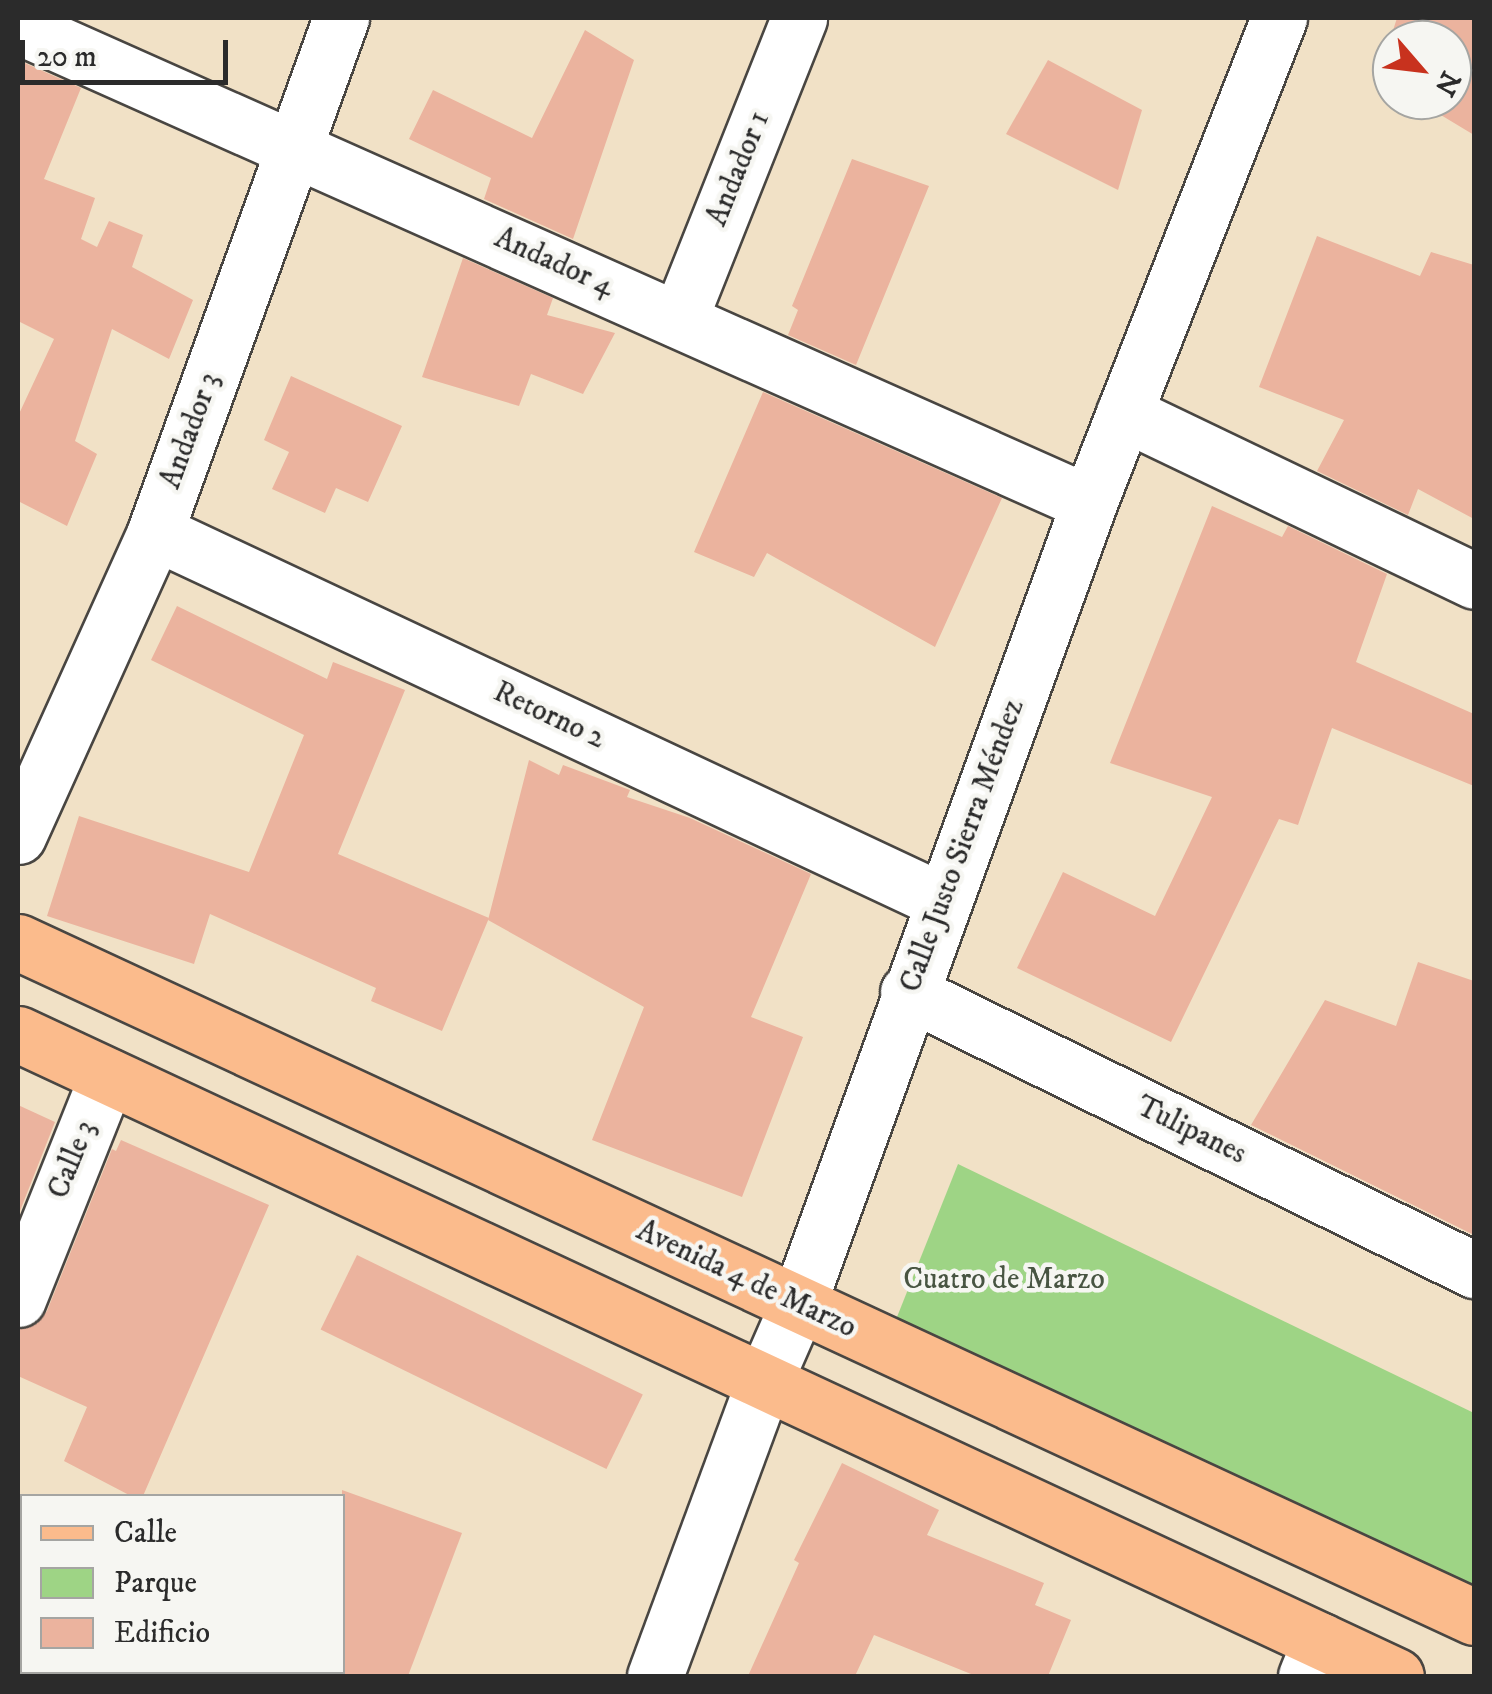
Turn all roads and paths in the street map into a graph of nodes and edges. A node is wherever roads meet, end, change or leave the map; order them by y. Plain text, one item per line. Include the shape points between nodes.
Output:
1 (341, 18) edge
2 (799, 18) edge
3 (1278, 18) edge
4 (18, 26) edge
5 (293, 145) junction
6 (680, 320) junction
7 (1124, 413) junction
8 (1089, 503) junction
9 (155, 532) junction
10 (1474, 581) edge
11 (18, 836) edge
12 (942, 901) junction
13 (18, 942) edge
14 (908, 992) junction
15 (18, 1034) edge
16 (107, 1076) junction
17 (1474, 1270) edge
18 (18, 1300) edge
19 (798, 1304) junction
20 (764, 1382) junction
21 (1474, 1617) edge
22 (1313, 1659) edge
23 (655, 1676) edge
24 (1396, 1676) edge

1 - 5 street, Andador 3
2 - 6 street, Andador 1
3 - 7 street, Calle Justo Sierra Méndez
4 - 5 street, Andador 4
5 - 6 street, Andador 4
5 - 9 street, Andador 3
6 - 8 street, Andador 4
7 - 8 street, Calle Justo Sierra Méndez
7 - 10 street
8 - 12 street, Calle Justo Sierra Méndez
9 - 11 street, Andador 3
9 - 12 street, Retorno 2
12 - 14 street, Calle Justo Sierra Méndez
13 - 19 main road, Avenida 4 de Marzo
14 - 17 street, Tulipanes
14 - 19 street, Calle Justo Sierra Méndez
15 - 16 main road
16 - 18 street, Calle 3
16 - 20 main road
19 - 20 street, Calle Justo Sierra Méndez
19 - 21 main road, Avenida 4 de Marzo
20 - 22 main road
20 - 23 street, Calle Justo Sierra Méndez
22 - 24 main road

